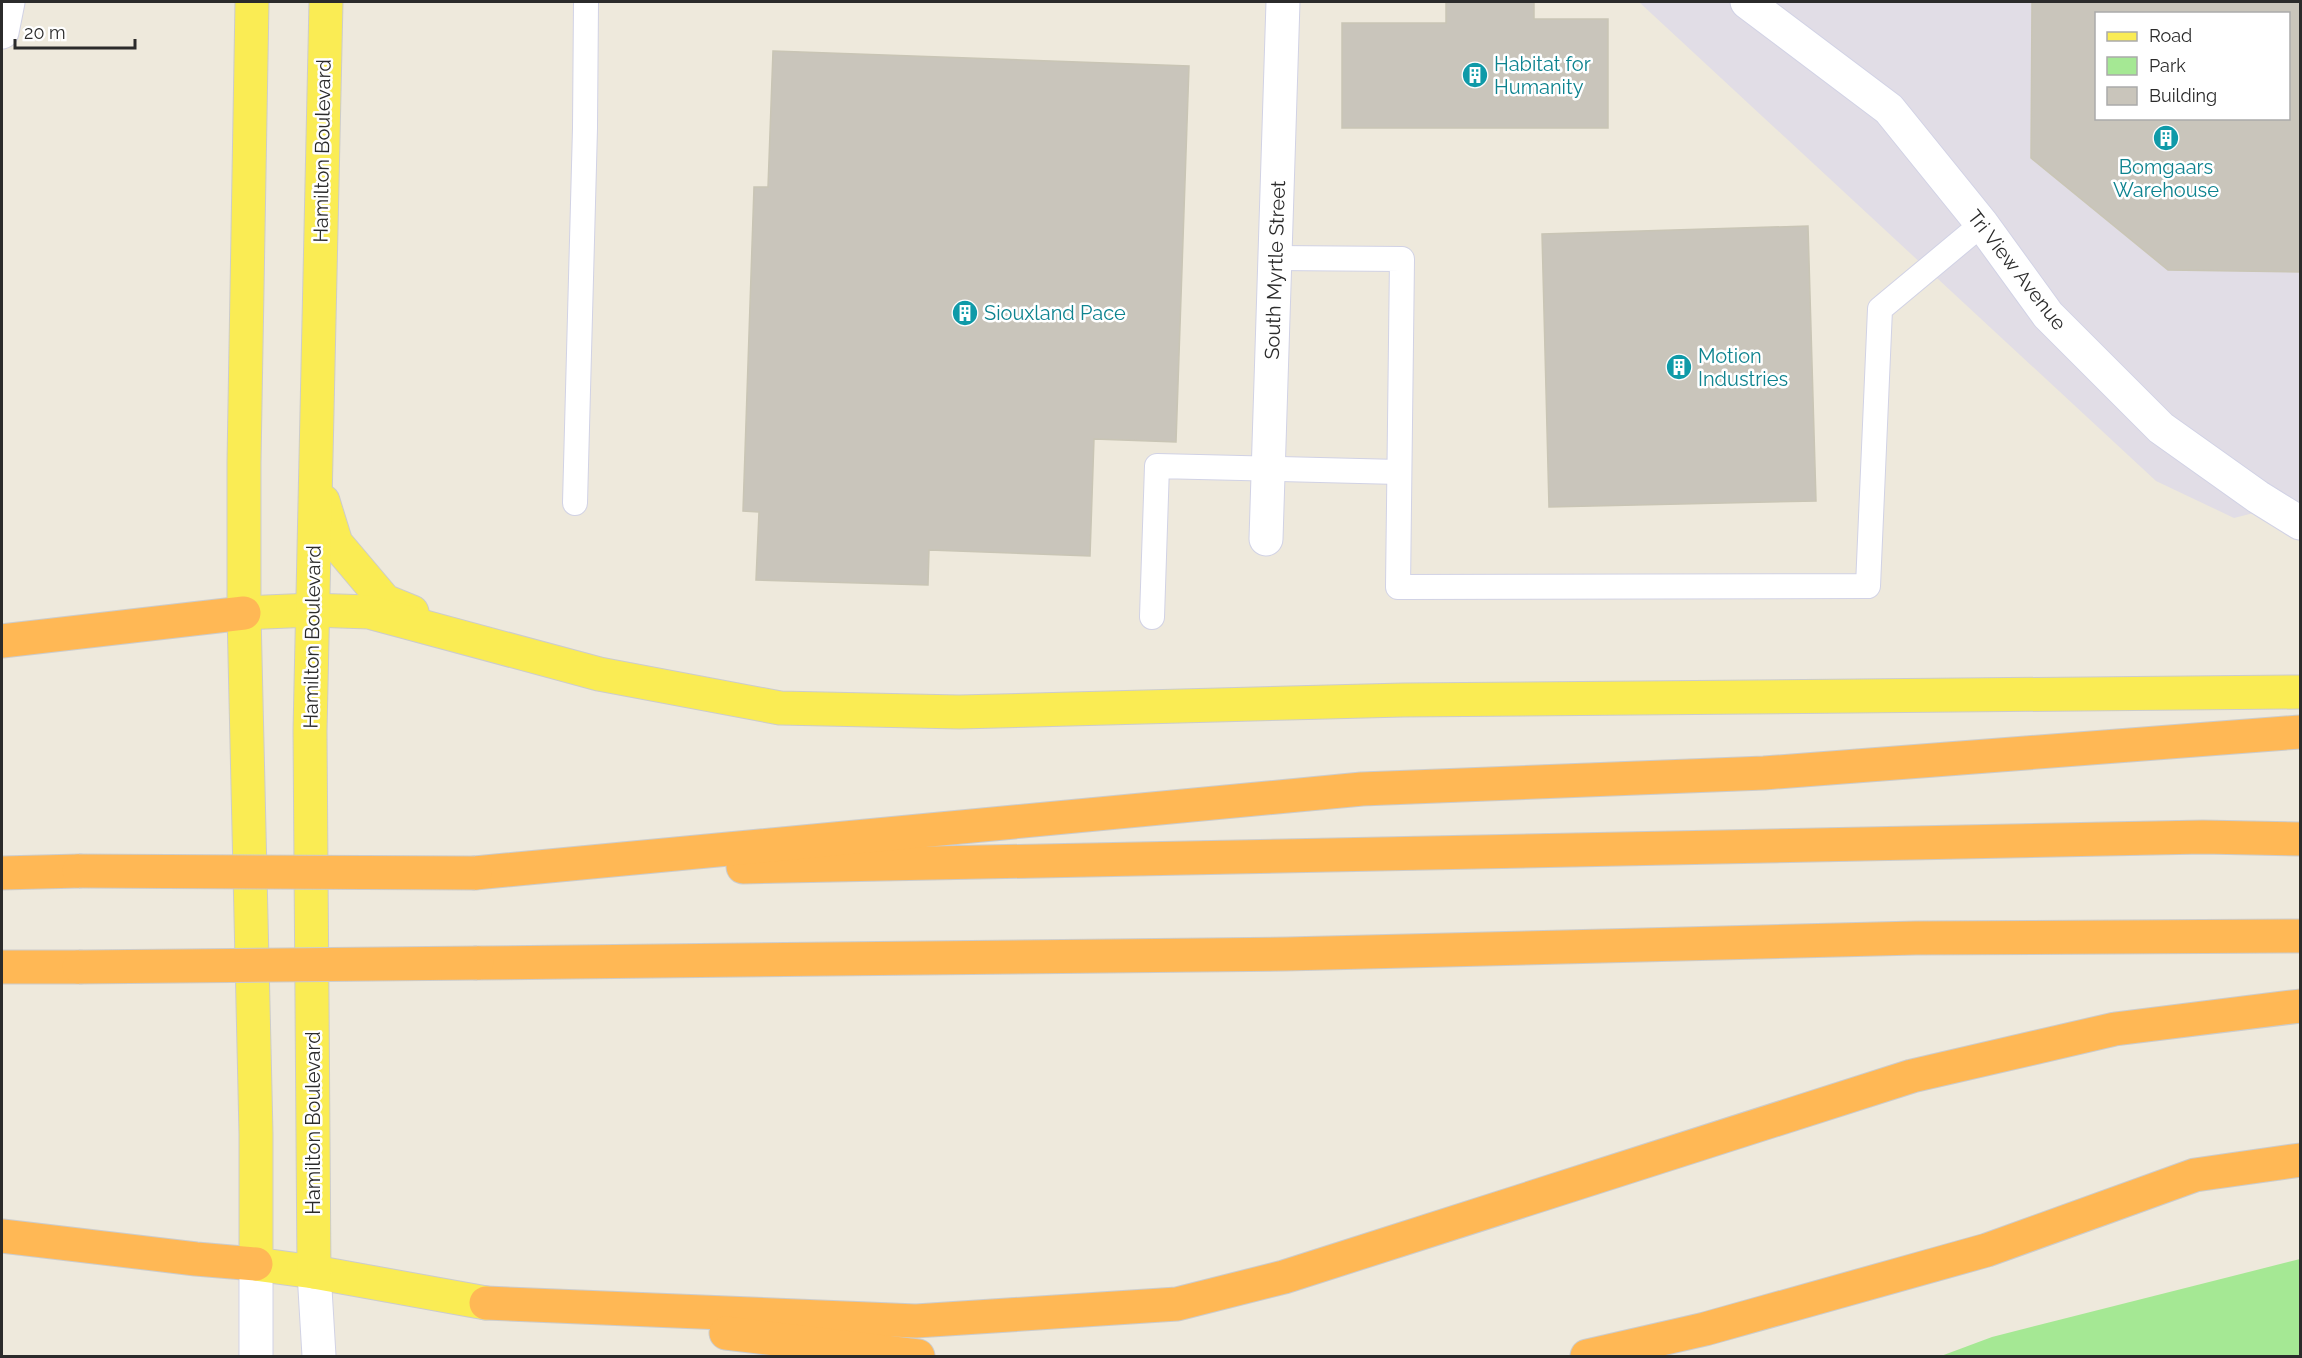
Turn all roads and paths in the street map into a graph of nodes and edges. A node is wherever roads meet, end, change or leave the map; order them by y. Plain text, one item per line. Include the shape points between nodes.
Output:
1 (8, 2) edge
2 (252, 2) edge
3 (326, 2) edge
4 (586, 2) edge
5 (1283, 2) edge
6 (1748, 2) edge
7 (2, 32) edge
8 (1982, 224) junction
9 (1275, 258) junction
10 (1269, 468) junction
11 (1399, 472) junction
12 (315, 475) junction
13 (575, 502) dead end
14 (2301, 523) edge
15 (1266, 539) dead end
16 (312, 610) junction
17 (244, 613) junction
18 (1152, 617) dead end
19 (2, 641) edge
20 (480, 642) junction
21 (2301, 692) edge
22 (2301, 732) edge
23 (2301, 839) edge
24 (2, 873) edge
25 (475, 873) junction
26 (2301, 936) edge
27 (2, 967) edge
28 (2301, 1006) edge
29 (2301, 1160) edge
30 (2, 1236) edge
31 (256, 1264) junction
32 (314, 1272) junction
33 (486, 1303) junction
34 (256, 1356) edge
35 (319, 1356) edge
36 (918, 1356) edge
37 (1587, 1356) edge

1 - 7 street
2 - 17 main road
3 - 12 main road, Hamilton Boulevard
4 - 13 lane
5 - 9 street, South Myrtle Street
6 - 8 street, Tri View Avenue via 1889,109
8 - 11 lane via 1880,309 1868,586 1398,587
8 - 14 street, Tri View Avenue via 2048,315 2161,428
9 - 10 street, South Myrtle Street
9 - 11 lane via 1402,259
10 - 11 lane
10 - 15 street, South Myrtle Street
10 - 18 lane via 1157,466
12 - 16 main road, Hamilton Boulevard
12 - 20 main road via 336,543 385,601
16 - 17 main road
16 - 20 main road via 369,612
16 - 32 main road, Hamilton Boulevard
17 - 19 highway
17 - 31 main road
20 - 21 main road via 599,674 780,708 959,712 1403,700
22 - 25 highway via 1764,774 1362,789
23 - 25 highway via 2203,837
24 - 25 highway, bridge
26 - 27 highway, bridge via 1916,938 1286,954
28 - 33 highway via 2115,1029 1911,1076 1284,1277 1177,1304 916,1321
29 - 37 highway via 2195,1175 1987,1250 1705,1329
30 - 31 highway
31 - 32 main road
31 - 34 street
32 - 33 main road
32 - 35 street
33 - 36 highway

